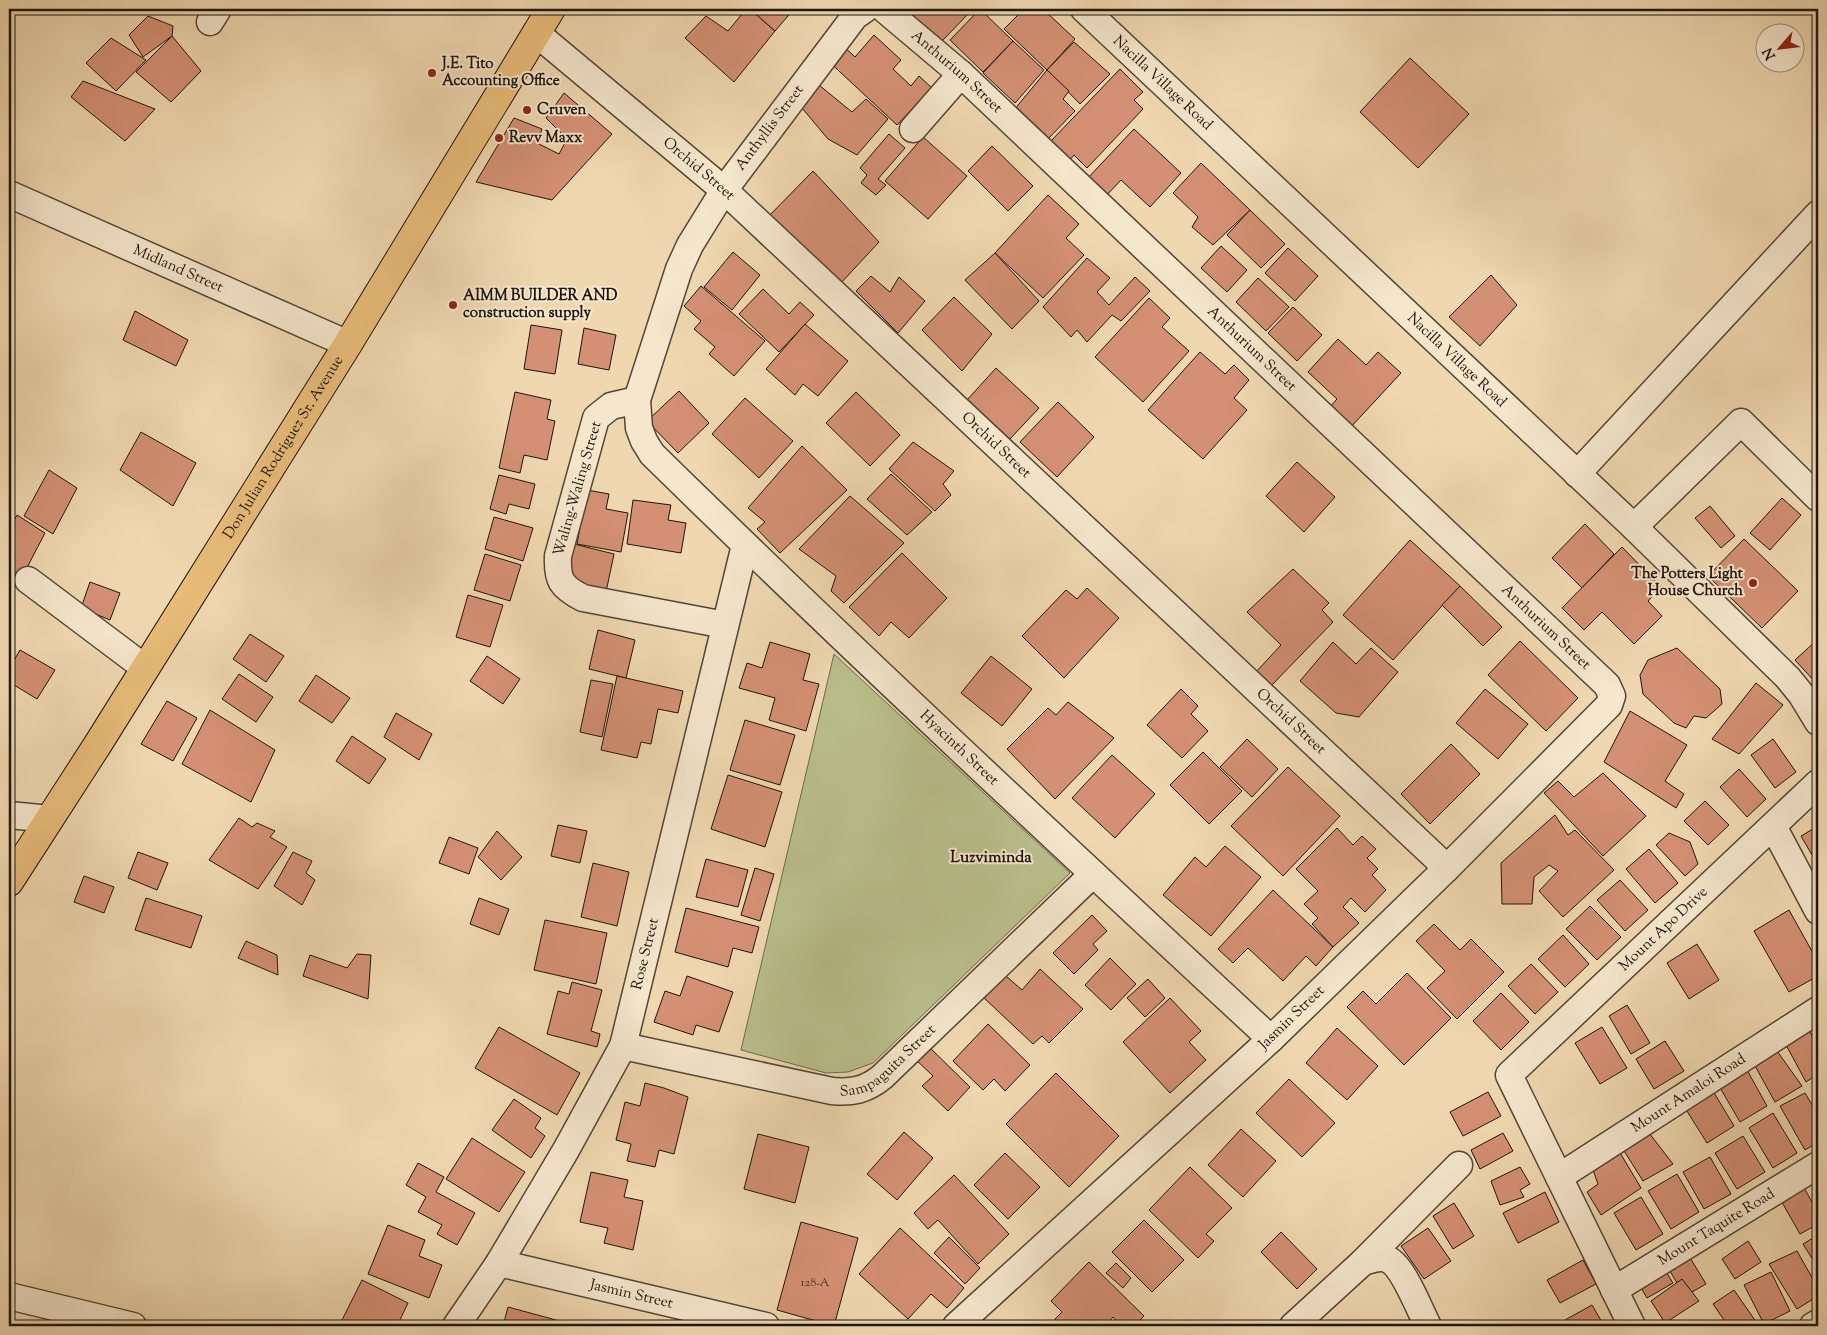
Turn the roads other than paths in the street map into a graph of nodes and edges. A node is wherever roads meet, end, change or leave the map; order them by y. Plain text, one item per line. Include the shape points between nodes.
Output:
1 (551, 9) edge
2 (865, 9) edge
3 (884, 9) edge
4 (1084, 9) edge
5 (536, 32) junction
6 (961, 74) junction
7 (913, 129) dead end
8 (724, 190) junction
9 (9, 194) edge
10 (1818, 214) edge
11 (348, 344) junction
12 (637, 400) junction
13 (652, 454) joint
14 (1577, 474) junction
15 (1818, 498) edge
16 (1634, 528) junction
17 (745, 545) junction
18 (28, 580) dead end
19 (725, 625) junction
20 (145, 668) junction
21 (1612, 696) joint
22 (1818, 722) edge
23 (1818, 783) edge
24 (9, 815) edge
25 (50, 819) junction
26 (1773, 826) junction
27 (1447, 868) junction
28 (1093, 874) junction
29 (9, 882) edge
30 (1818, 910) edge
31 (1818, 1010) edge
32 (1271, 1039) junction
33 (623, 1046) junction
34 (1459, 1165) dead end
35 (1818, 1165) edge
36 (1559, 1177) junction
37 (1364, 1262) junction
38 (499, 1263) junction
39 (1614, 1290) junction
40 (9, 1296) edge
41 (1818, 1323) edge
42 (133, 1326) edge
43 (456, 1326) edge
44 (766, 1326) edge
45 (956, 1326) edge
46 (1294, 1326) edge
47 (1428, 1326) edge
48 (1632, 1326) edge
49 (1813, 1326) edge

1 - 5 main road, Don Julian Rodriguez Sr. Avenue
2 - 8 street, Anthyllis Street via 855,16
3 - 6 street, Anthurium Street
4 - 14 street, Nacilla Village Road
5 - 8 street, Orchid Street
5 - 11 main road, Don Julian Rodriguez Sr. Avenue
6 - 7 street
6 - 21 street, Anthurium Street via 1607,685
8 - 12 street, Anthyllis Street via 679,269
8 - 27 street, Orchid Street
9 - 11 street, Midland Street
10 - 14 street
11 - 20 main road, Don Julian Rodriguez Sr. Avenue
12 - 13 street, Anthyllis Street via 639,428
12 - 19 street, Waling-Waling Street via 611,406 596,418 558,556 561,582 570,592 583,598
13 - 17 street, Hyacinth Street
14 - 16 street, Nacilla Village Road
15 - 16 street via 1741,422
16 - 22 street, Nacilla Village Road via 1788,678
17 - 19 street, Rose Street
17 - 28 street, Hyacinth Street
18 - 20 street
19 - 33 street, Rose Street
20 - 25 main road, Don Julian Rodriguez Sr. Avenue
21 - 27 street, Jasmin Street via 1610,705
23 - 26 street, Mount Apo Drive
24 - 25 street
25 - 29 main road, Don Julian Rodriguez Sr. Avenue
26 - 30 street
26 - 36 street, Mount Apo Drive via 1509,1075
27 - 32 street, Jasmin Street
28 - 32 street, Hyacinth Street
28 - 33 street, Sampaguita Street via 882,1077 860,1090 832,1091
31 - 36 street, Mount Amaloi Road
32 - 45 street, Jasmin Street
33 - 38 street, Rose Street
34 - 37 street
35 - 39 street, Mount Taquite Road
36 - 39 street
37 - 46 street
37 - 47 street via 1388,1259 1400,1270
38 - 43 street, Rose Street
38 - 44 street, Jasmin Street
39 - 48 street
40 - 42 street
41 - 49 street

